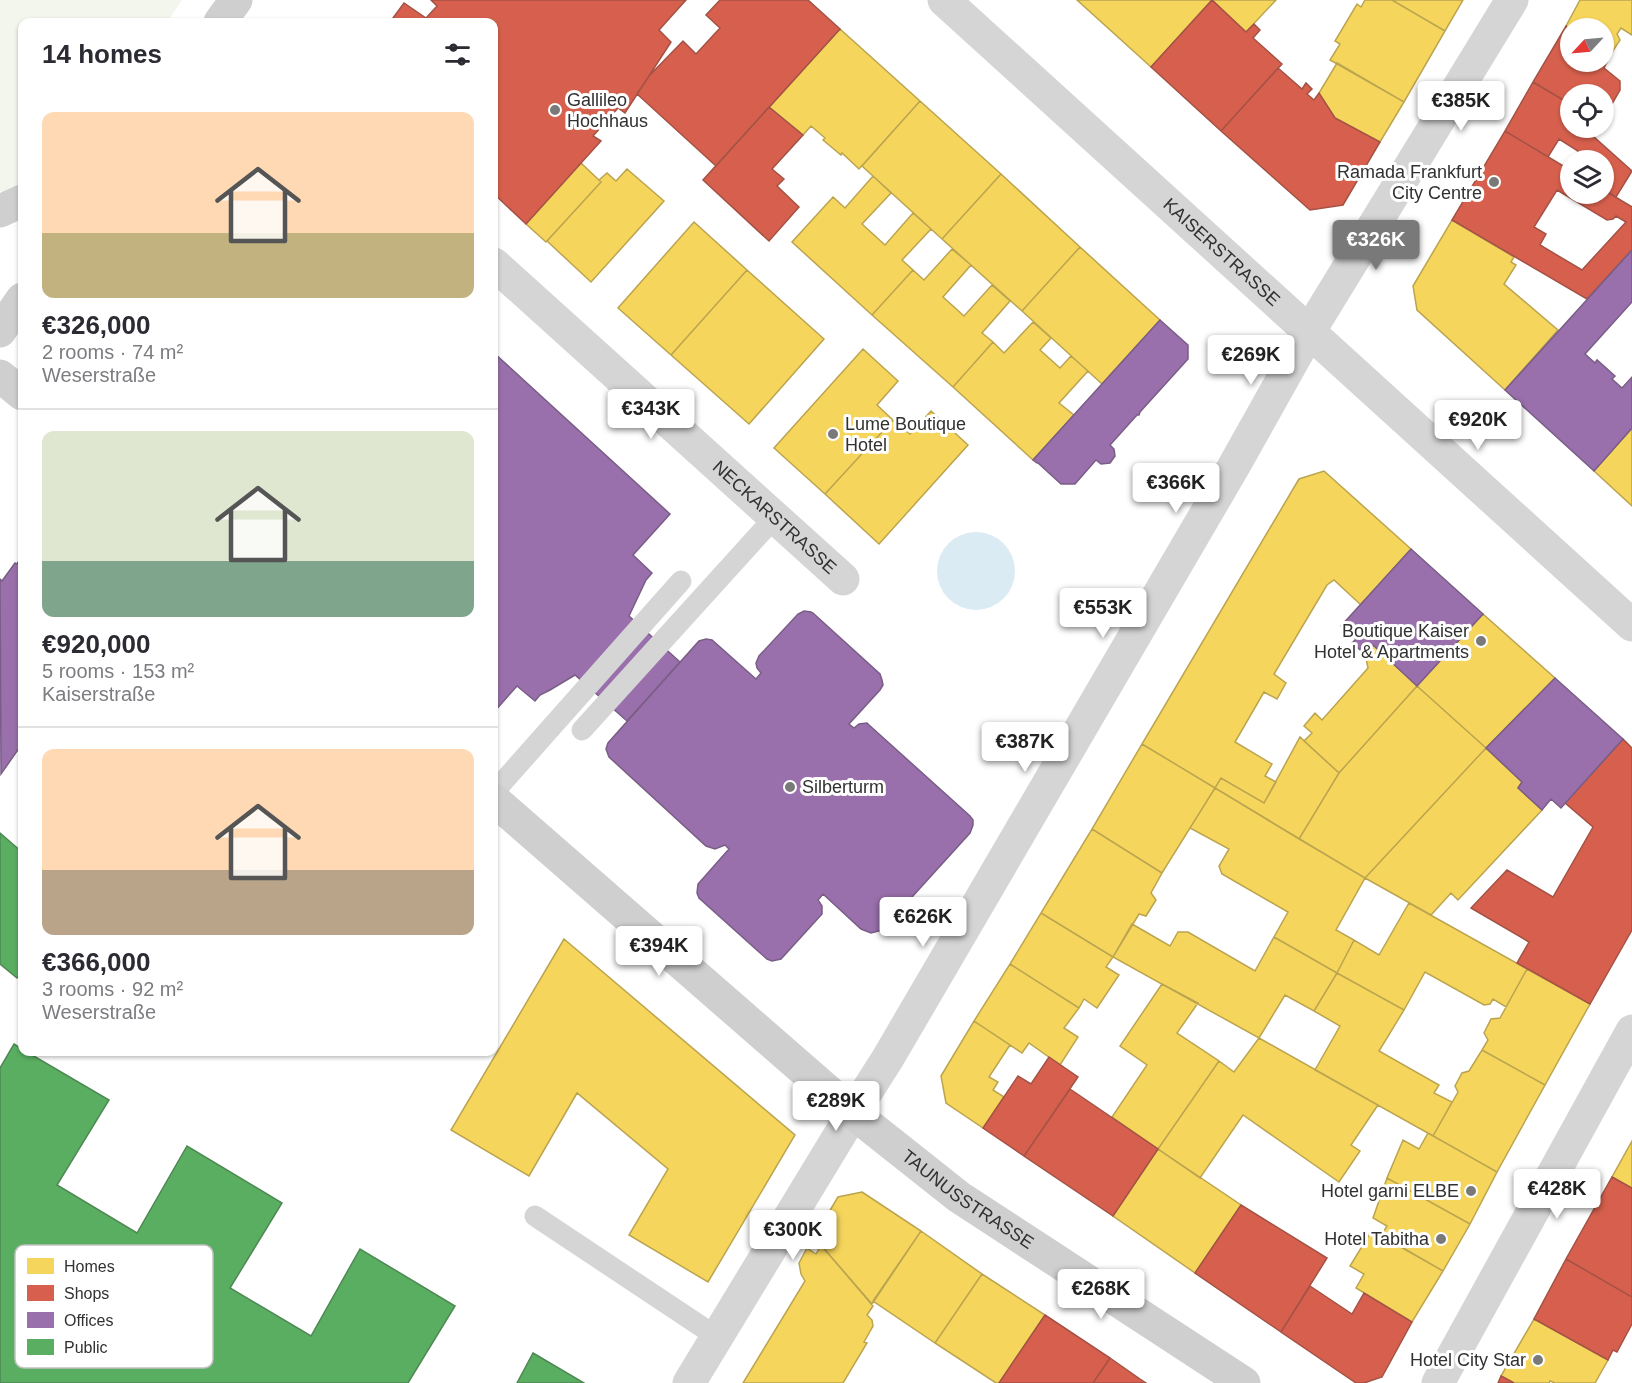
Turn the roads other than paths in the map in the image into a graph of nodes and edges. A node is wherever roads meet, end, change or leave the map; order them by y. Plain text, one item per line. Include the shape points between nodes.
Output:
1 (944, 0) edge
2 (1512, 0) edge
3 (18, 203) edge
4 (0, 211) edge
5 (498, 268) edge
6 (18, 305) edge
7 (0, 331) edge
8 (1310, 332) junction
9 (0, 376) edge
10 (18, 391) edge
11 (775, 517) junction
12 (843, 579) dead end
13 (681, 582) dead end
14 (1632, 625) edge
15 (582, 730) dead end
16 (498, 788) edge
17 (498, 803) edge
18 (1632, 1031) edge
19 (853, 1113) junction
20 (535, 1216) dead end
21 (717, 1337) junction
22 (689, 1383) edge
23 (1244, 1383) edge
24 (1438, 1383) edge

1 - 8 street, KAISERSTRASSE
2 - 8 street
3 - 4 main road
5 - 11 street, NECKARSTRASSE
6 - 7 main road
8 - 14 street, KAISERSTRASSE
8 - 19 street
9 - 10 main road
11 - 12 street, NECKARSTRASSE
11 - 15 lane
13 - 16 lane
17 - 19 main road, TAUNUSSTRASSE
18 - 24 street
19 - 21 street
19 - 23 main road, TAUNUSSTRASSE via 959,1197
20 - 21 lane
21 - 22 street

